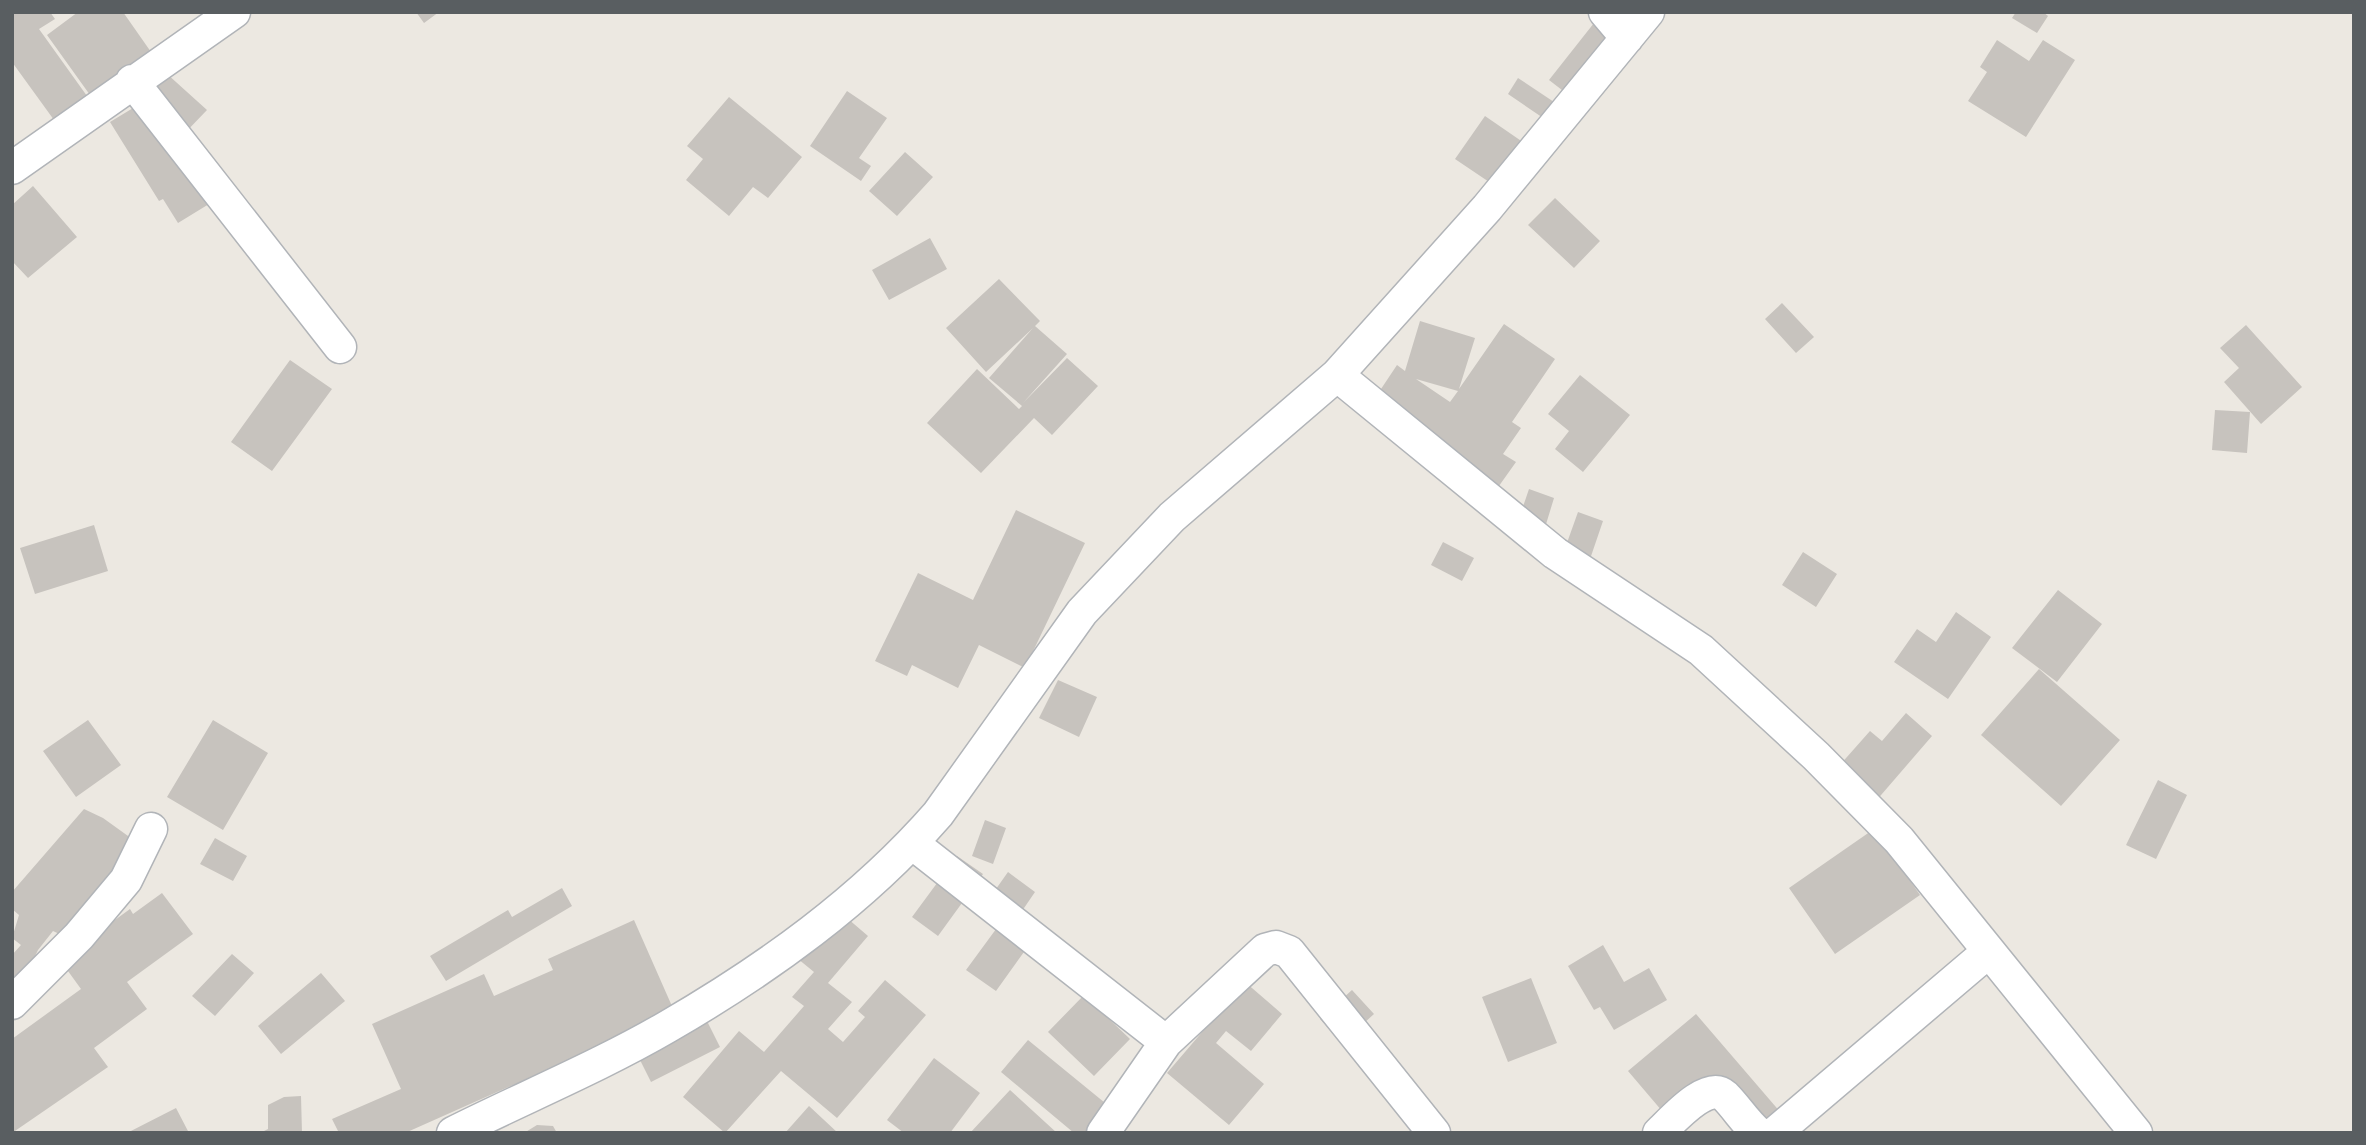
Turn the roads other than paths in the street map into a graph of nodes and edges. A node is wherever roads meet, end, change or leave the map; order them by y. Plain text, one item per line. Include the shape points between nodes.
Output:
1 (234, 12) edge
2 (1605, 12) edge
3 (1648, 12) edge
4 (1627, 38) junction
5 (132, 81) junction
6 (12, 168) edge
7 (340, 347) dead end
8 (1336, 375) junction
9 (151, 829) dead end
10 (912, 843) junction
11 (1988, 953) junction
12 (12, 1003) edge
13 (1166, 1042) junction
14 (453, 1133) edge
15 (1103, 1133) edge
16 (1434, 1133) edge
17 (1659, 1133) edge
18 (1758, 1133) edge
19 (1775, 1133) edge
20 (2136, 1133) edge

1 - 5 street
2 - 4 street
3 - 4 street
4 - 8 street via 1487,208
5 - 6 street
5 - 7 street
8 - 10 street via 1172,517 1082,612 938,814
8 - 11 street via 1555,553 1701,650 1899,840
9 - 12 street via 126,880 79,936
10 - 13 street
10 - 14 street via 826,923 667,1027
11 - 19 street
11 - 20 street
13 - 15 street
13 - 16 street via 1265,950 1276,947 1289,952
17 - 18 street via 1702,1094 1712,1091 1723,1094

